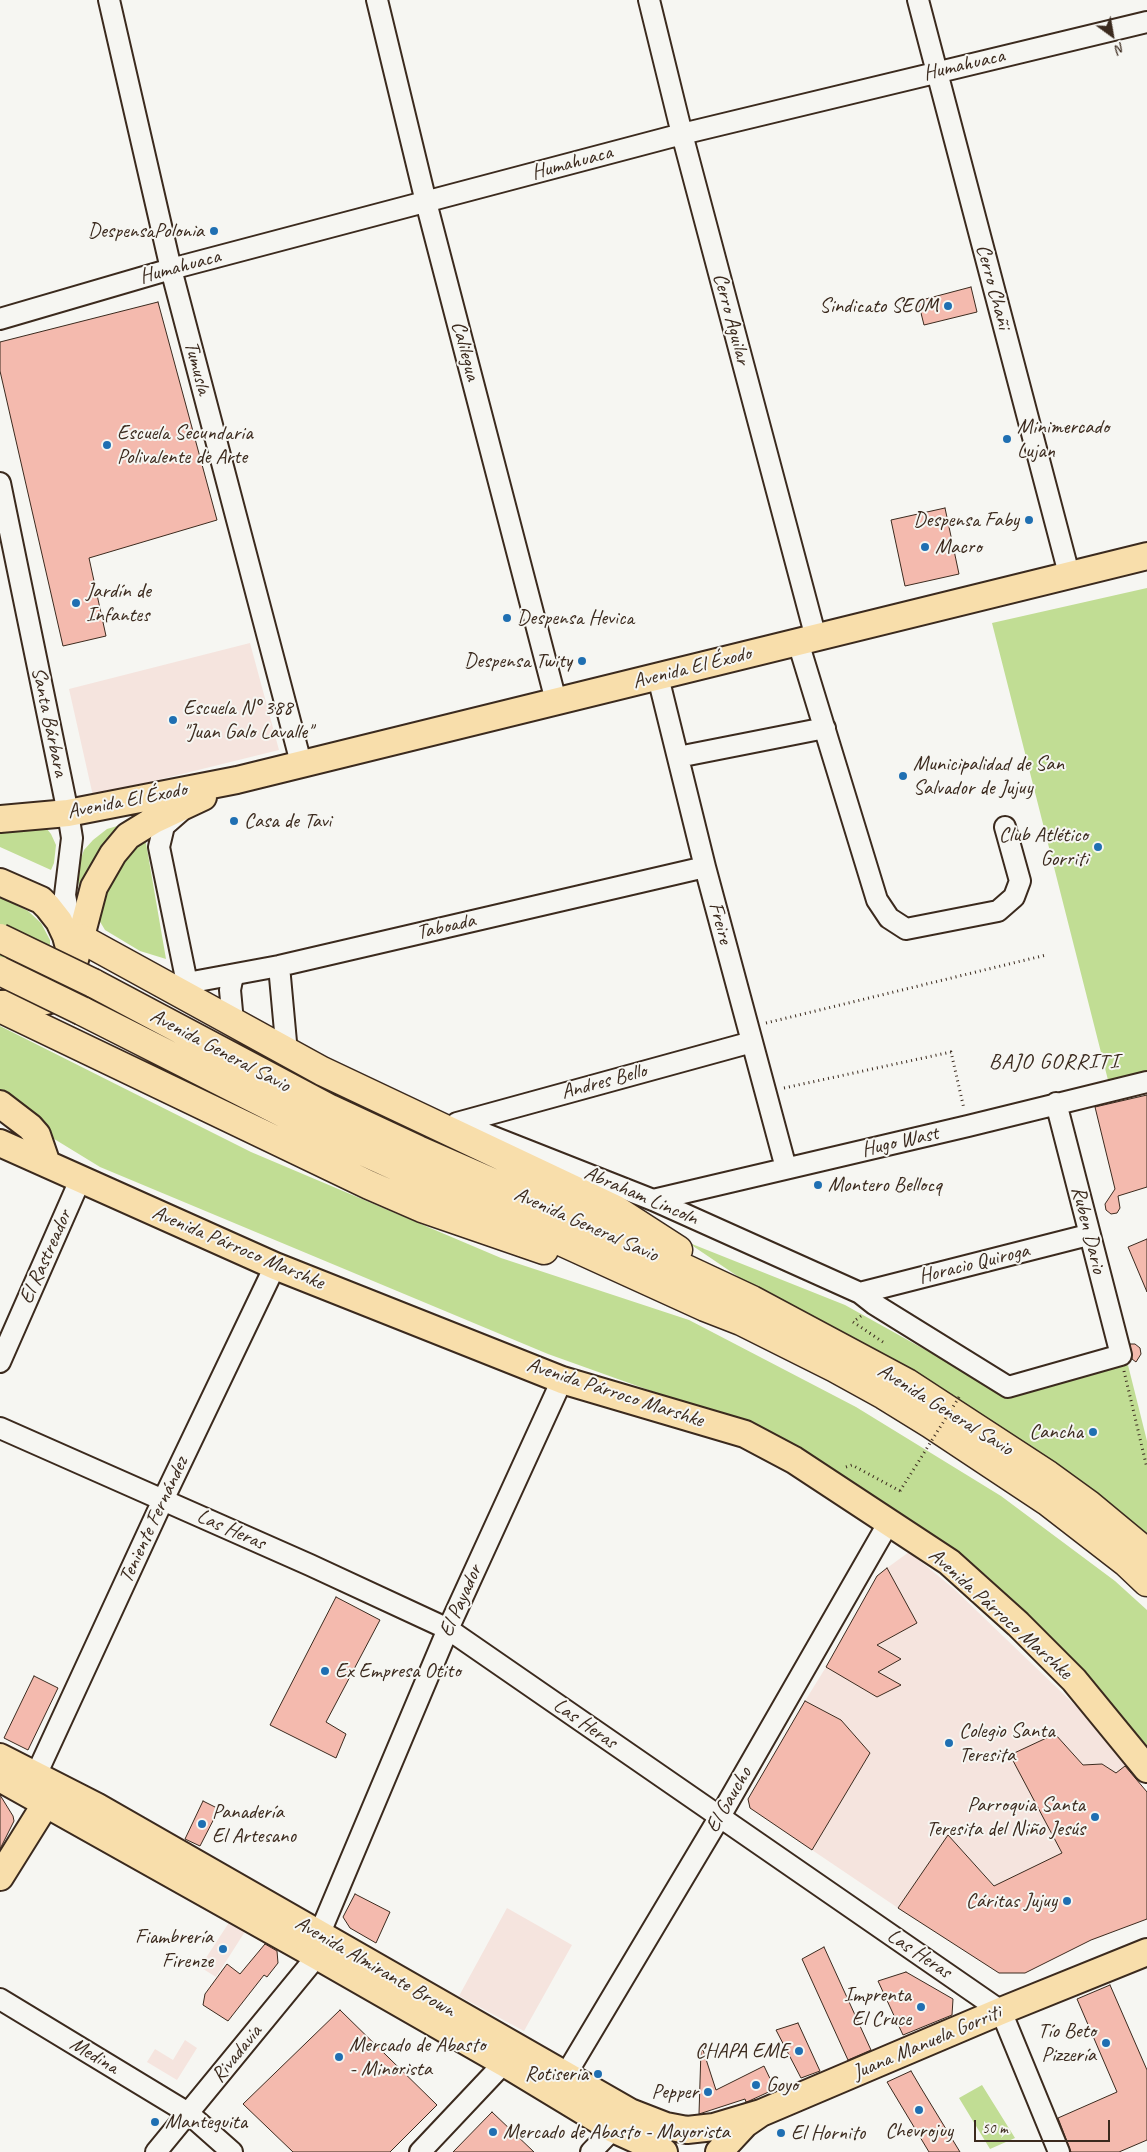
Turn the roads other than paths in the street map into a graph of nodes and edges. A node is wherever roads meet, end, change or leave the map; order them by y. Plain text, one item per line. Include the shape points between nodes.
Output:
1 (109, 0) edge
2 (377, 0) edge
3 (649, 0) edge
4 (918, 0) edge
5 (1147, 22) edge
6 (935, 71) junction
7 (682, 134) junction
8 (426, 202) junction
9 (171, 269) junction
10 (0, 319) edge
11 (0, 483) edge
12 (1147, 556) edge
13 (1069, 574) junction
14 (807, 640) junction
15 (658, 677) junction
16 (556, 701) junction
17 (825, 728) junction
18 (678, 757) junction
19 (301, 763) junction
20 (237, 780) junction
21 (200, 798) junction
22 (68, 813) junction
23 (5, 820) edge
24 (1005, 827) dead end
25 (705, 867) junction
26 (0, 882) edge
27 (0, 938) edge
28 (71, 938) junction
29 (279, 966) junction
30 (0, 971) edge
31 (236, 974) junction
32 (186, 989) junction
33 (0, 1004) edge
34 (0, 1008) edge
35 (233, 1022) junction
36 (750, 1035) junction
37 (258, 1037) junction
38 (286, 1042) junction
39 (1147, 1082) edge
40 (0, 1104) edge
41 (1056, 1104) junction
42 (457, 1123) junction
43 (0, 1144) edge
44 (47, 1164) junction
45 (786, 1168) junction
46 (80, 1180) junction
47 (653, 1200) junction
48 (1088, 1235) junction
49 (275, 1266) junction
50 (671, 1291) junction
51 (860, 1293) junction
52 (752, 1300) junction
53 (0, 1362) edge
54 (562, 1380) junction
55 (1008, 1387) joint
56 (0, 1428) edge
57 (163, 1500) junction
58 (889, 1522) junction
59 (1147, 1553) edge
60 (1147, 1582) edge
61 (448, 1629) junction
62 (0, 1757) edge
63 (1147, 1770) edge
64 (13, 1782) edge
65 (54, 1797) junction
66 (719, 1818) junction
67 (0, 1877) edge
68 (318, 1945) junction
69 (1147, 1952) edge
70 (0, 1999) edge
71 (1001, 2011) junction
72 (504, 2063) junction
73 (565, 2076) junction
74 (188, 2113) junction
75 (761, 2113) junction
76 (613, 2128) junction
77 (156, 2152) edge
78 (232, 2152) edge
79 (420, 2152) edge
80 (591, 2152) edge
81 (664, 2152) edge
82 (719, 2152) edge
83 (739, 2152) edge
84 (1059, 2152) edge

1 - 9 street, Tumusla
2 - 8 street, Calilegua
3 - 7 street, Cerro Aguilar
4 - 6 street, Cerro Chañi
5 - 6 street, Humahuaca
6 - 7 street, Humahuaca
6 - 13 street, Cerro Chañi
7 - 8 street, Humahuaca
7 - 14 street, Cerro Aguilar
8 - 9 street, Humahuaca
8 - 16 street, Calilegua
9 - 10 street, Humahuaca
9 - 19 street, Tumusla
11 - 22 street, Santa Bárbara
12 - 13 main road, Avenida El Éxodo
13 - 14 main road, Avenida El Éxodo
14 - 15 main road, Avenida El Éxodo
14 - 17 street, Cerro Aguilar
15 - 16 main road, Avenida El Éxodo
15 - 18 street, Freire
16 - 19 main road, Avenida El Éxodo
17 - 18 street
17 - 24 street, Cerro Aguilar via 878,900 889,918 906,929 998,911 1014,897 1020,881
18 - 25 street, Freire
19 - 20 main road, Avenida El Éxodo
20 - 21 main road, Avenida El Éxodo
20 - 22 main road, Avenida El Éxodo
21 - 28 main road, Avenida El Éxodo via 154,820 124,840 107,862
21 - 32 street via 164,826 158,847
22 - 23 main road, Avenida El Éxodo
22 - 28 street, Santa Bárbara via 72,838 65,895
25 - 29 street, Taboada
25 - 36 street, Freire
26 - 28 main road via 41,900
27 - 52 highway, Avenida General Savio, bridge via 330,1109
28 - 32 highway
28 - 33 main road, Avenida El Éxodo via 72,971 60,992 50,1000
29 - 31 street, Taboada
29 - 38 street
30 - 50 highway, Avenida General Savio, bridge via 405,1172
31 - 32 street, Taboada
31 - 35 street via 230,990
32 - 35 highway
34 - 50 highway via 308,1158 422,1208
35 - 37 highway
36 - 42 street, Andres Bello
36 - 45 street, Freire
37 - 38 street, Abraham Lincoln
37 - 52 highway via 386,1103 616,1210
38 - 42 street, Abraham Lincoln
39 - 41 street, Hugo Wast
40 - 44 main road via 37,1135
41 - 45 street, Hugo Wast
41 - 48 street, Ruben Dario
42 - 47 street, Abraham Lincoln
43 - 44 main road, Avenida Párroco Marshke
44 - 46 main road, Avenida Párroco Marshke
45 - 47 street, Hugo Wast
46 - 49 main road, Avenida Párroco Marshke
46 - 53 street, El Rastreador
47 - 51 street, Abraham Lincoln
48 - 51 street, Horacio Quiroga
48 - 55 street, Ruben Dario via 1121,1355
49 - 54 main road, Avenida Párroco Marshke
49 - 57 street, Teniente Fernández
50 - 60 highway, Avenida General Savio via 741,1321 884,1395 1047,1501
51 - 55 street, Abraham Lincoln
52 - 59 highway, Avenida General Savio via 907,1383 1048,1475
54 - 58 main road, Avenida Párroco Marshke via 745,1434 810,1470
54 - 61 street, El Payador
56 - 57 street, Las Heras
57 - 61 street, Las Heras
57 - 64 street, Teniente Fernández
58 - 63 main road, Avenida Párroco Marshke via 949,1562 1018,1624 1074,1680
58 - 66 street, El Gaucho
61 - 66 street, Las Heras
61 - 68 street, El Payador
62 - 64 main road, Avenida Almirante Brown
64 - 65 main road, Avenida Almirante Brown
65 - 67 main road
65 - 68 main road, Avenida Almirante Brown
66 - 71 street, Las Heras
66 - 73 street, El Gaucho
68 - 72 main road, Avenida Almirante Brown
68 - 73 main road, Avenida Almirante Brown
68 - 74 street, Rivadavia
69 - 71 main road, Juana Manuela Gorriti
70 - 74 street, Medina
71 - 75 main road, Juana Manuela Gorriti
71 - 84 street
72 - 76 main road, Avenida Almirante Brown
72 - 79 street
73 - 75 main road, Avenida Almirante Brown via 630,2112 666,2126 687,2130
74 - 77 street, Rivadavia
74 - 78 street, Medina
75 - 82 main road, Juana Manuela Gorriti via 744,2124
75 - 83 main road via 741,2142
76 - 80 street
76 - 81 main road, Avenida Almirante Brown

